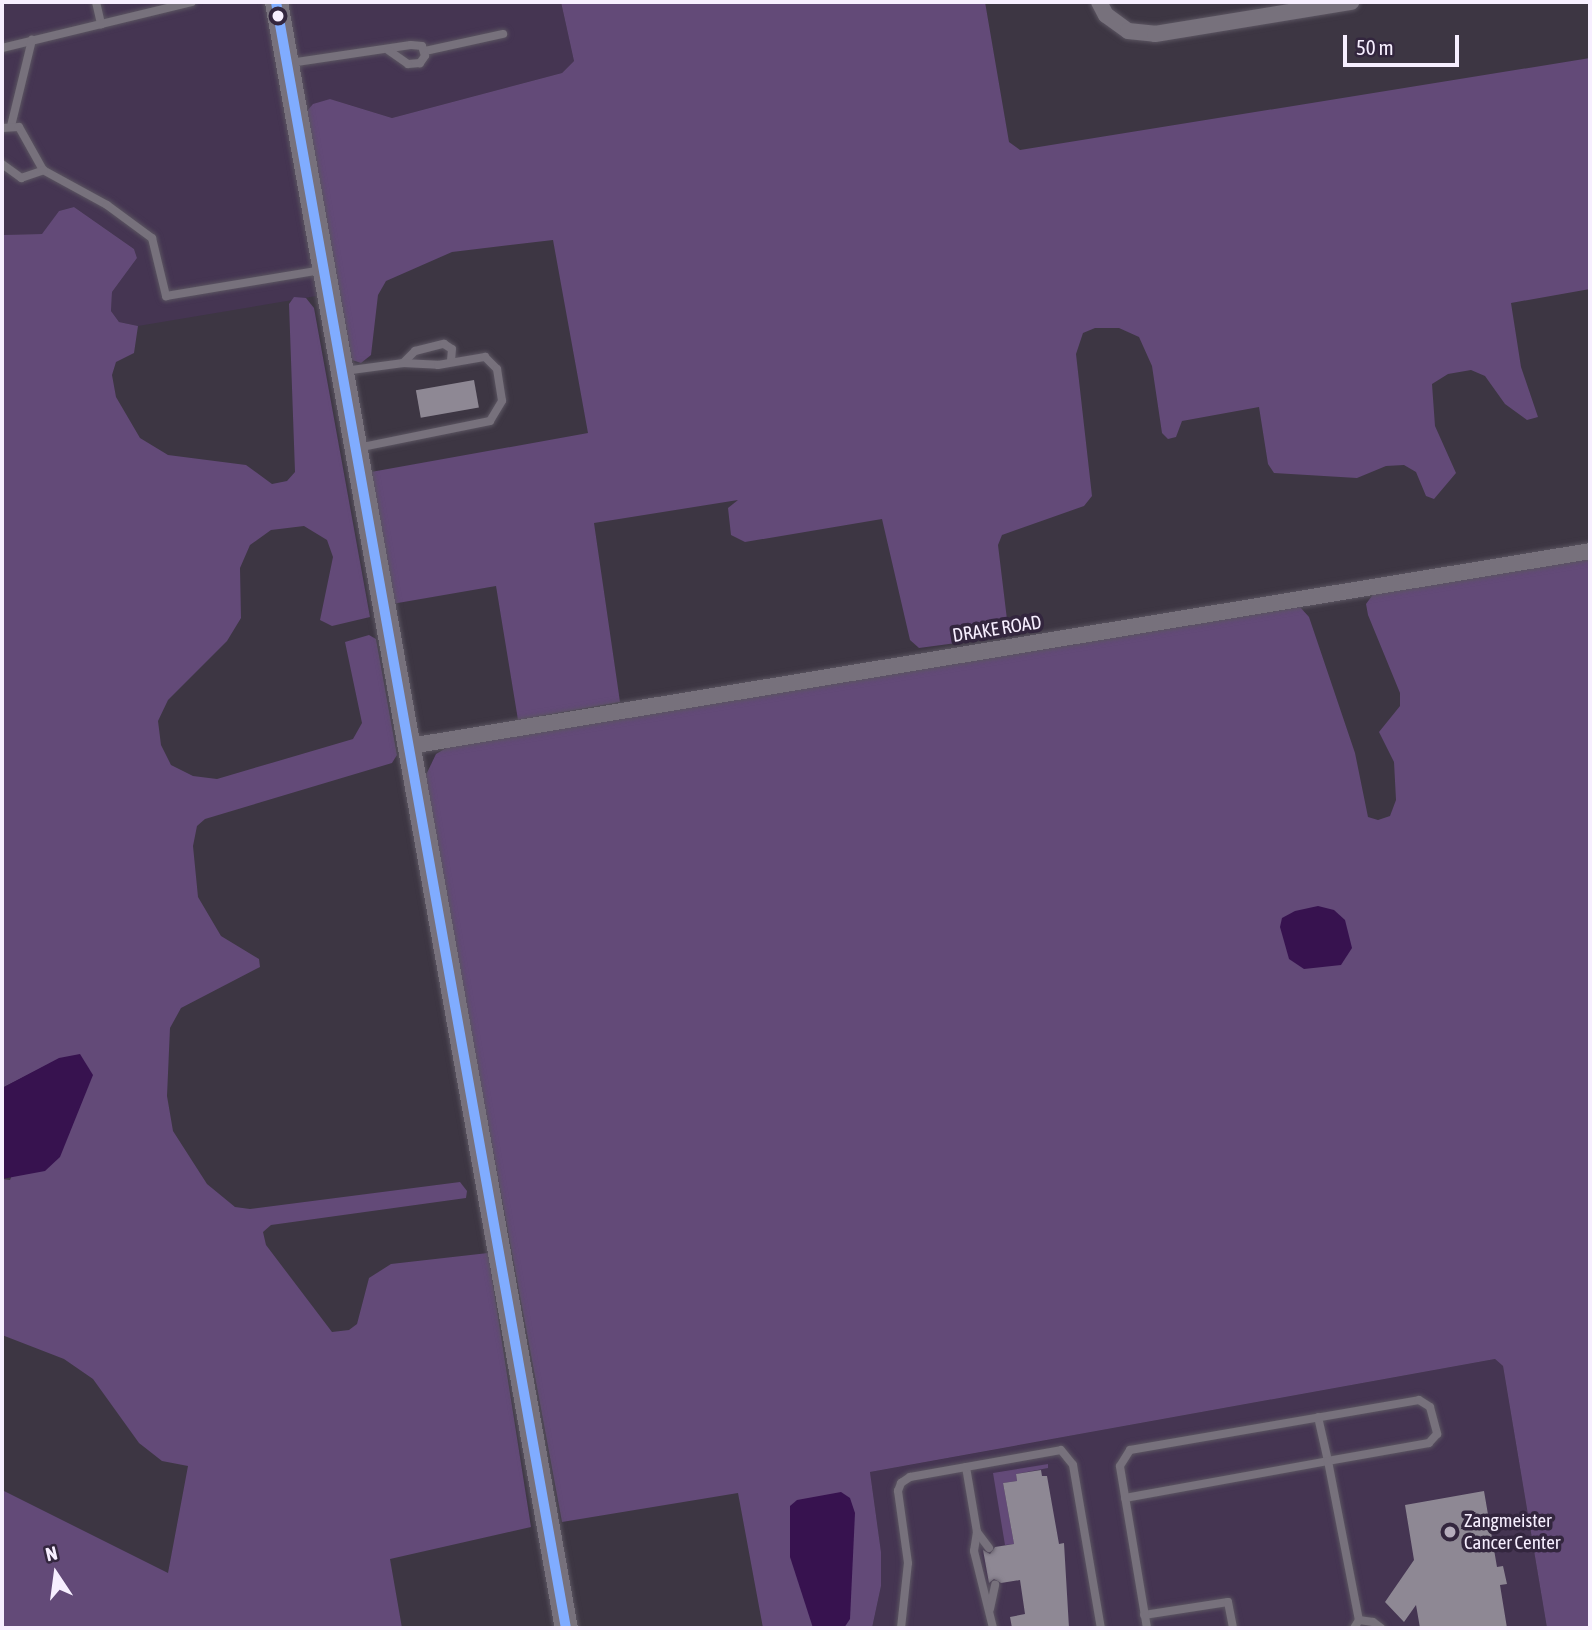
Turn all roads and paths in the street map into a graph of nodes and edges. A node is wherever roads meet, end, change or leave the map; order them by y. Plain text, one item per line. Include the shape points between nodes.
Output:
1 (96, 2) edge
2 (192, 2) edge
3 (276, 2) edge
4 (1099, 2) edge
5 (1351, 2) edge
6 (101, 24) junction
7 (503, 34) dead end
8 (32, 40) junction
9 (2, 48) edge
10 (388, 50) junction
11 (425, 51) junction
12 (287, 63) junction
13 (11, 126) junction
14 (2, 128) edge
15 (2, 164) edge
16 (44, 170) junction
17 (324, 269) junction
18 (451, 361) junction
19 (403, 363) junction
20 (343, 371) junction
21 (357, 448) junction
22 (1590, 551) edge
23 (410, 746) junction
24 (1318, 1418) junction
25 (1328, 1461) junction
26 (966, 1467) junction
27 (1125, 1498) junction
28 (978, 1532) junction
29 (989, 1548) dead end
30 (995, 1585) dead end
31 (989, 1609) junction
32 (1144, 1615) junction
33 (1356, 1624) edge
34 (566, 1628) edge
35 (901, 1628) edge
36 (993, 1628) edge
37 (1101, 1628) edge
38 (1147, 1628) edge
39 (1233, 1628) edge
40 (1381, 1628) edge

1 - 6 lane
2 - 6 lane
3 - 12 main road
4 - 5 street via 1106,15 1128,31 1155,34
6 - 8 lane
7 - 11 lane
8 - 9 lane
8 - 13 lane
10 - 11 lane via 419,45
10 - 11 lane via 402,63 415,65 424,61
10 - 12 lane
12 - 17 main road
13 - 14 lane
13 - 16 lane via 19,127
15 - 16 lane via 21,178
16 - 17 lane via 107,205 152,238 166,296
17 - 20 main road
18 - 19 lane via 425,367
18 - 19 lane via 452,349 444,344 415,351
18 - 21 lane via 485,357 494,364 502,401 491,421
19 - 20 lane
20 - 21 main road
21 - 23 main road
22 - 23 street, DRAKE ROAD
23 - 34 main road
24 - 25 lane
24 - 25 lane via 1419,1400 1430,1407 1437,1434 1429,1443
24 - 27 lane via 1130,1450 1120,1466
25 - 27 lane
25 - 33 lane
26 - 28 lane
26 - 35 lane via 909,1477 898,1491 908,1563
26 - 37 lane via 1061,1450 1068,1454
27 - 32 lane
28 - 29 lane
28 - 31 lane via 974,1551
30 - 31 lane
31 - 36 lane
32 - 38 lane
32 - 39 lane via 1228,1602
33 - 40 lane via 1373,1622

